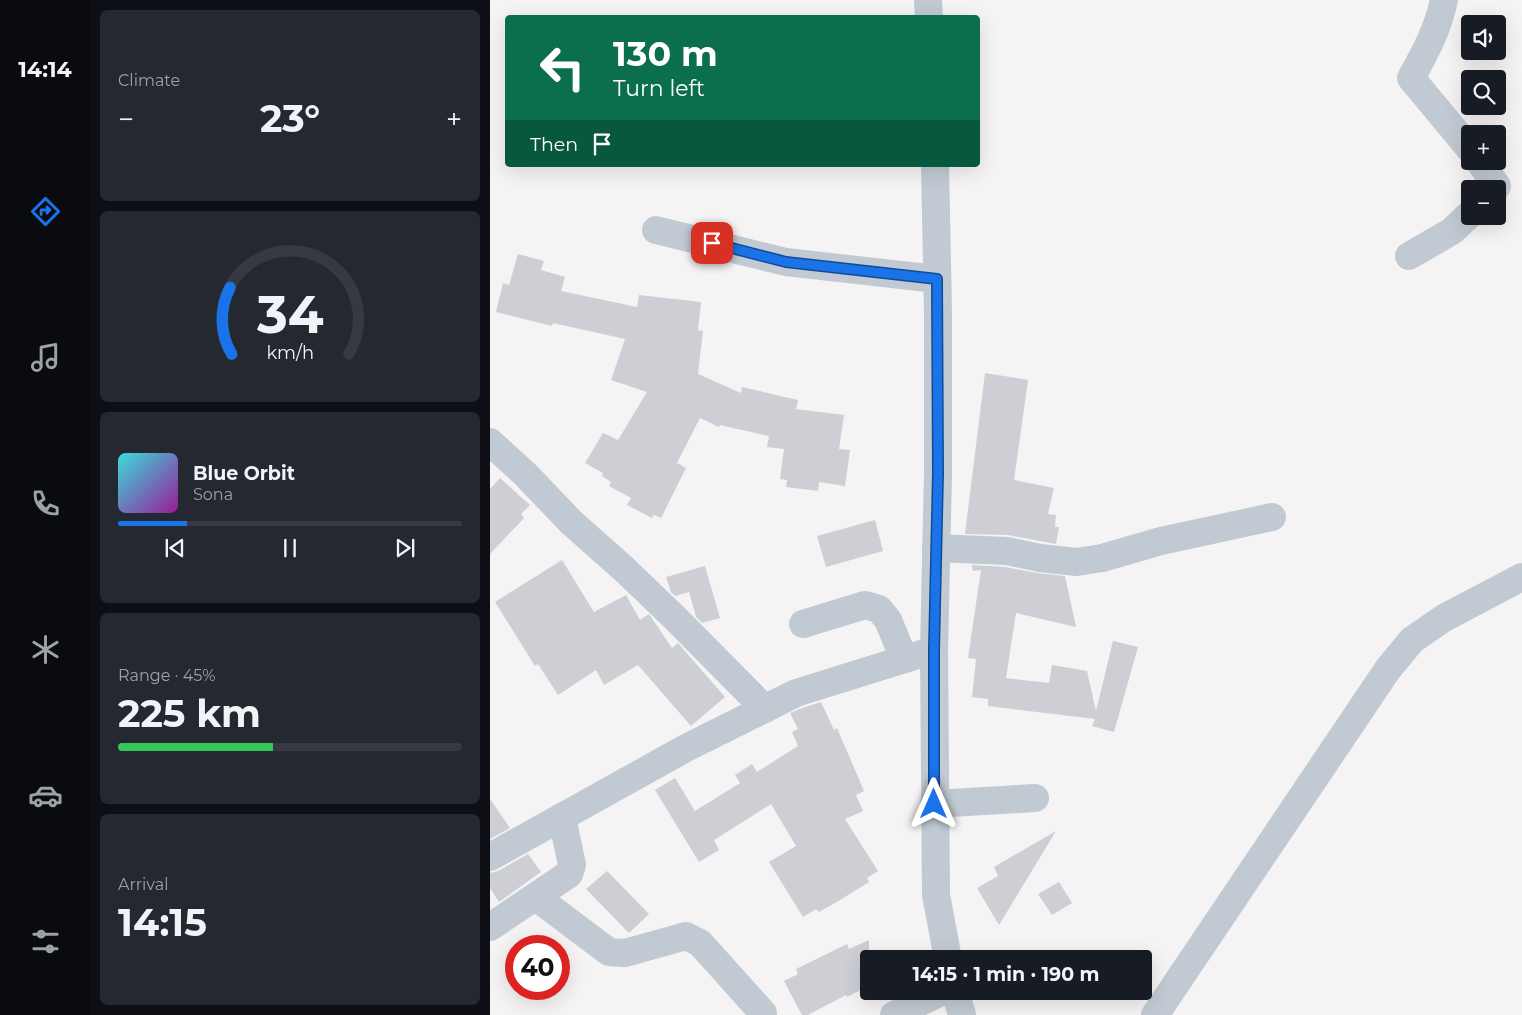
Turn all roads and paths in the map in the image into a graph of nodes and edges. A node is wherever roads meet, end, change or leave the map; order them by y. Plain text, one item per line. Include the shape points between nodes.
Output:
1 (928, 0) edge
2 (1444, 0) edge
3 (929, 15) edge
4 (1461, 138) edge
5 (934, 167) edge
6 (1461, 222) edge
7 (656, 230) dead end
8 (1409, 256) dead end
9 (937, 279) junction
10 (490, 442) edge
11 (1272, 517) dead end
12 (936, 548) junction
13 (1522, 577) edge
14 (803, 624) dead end
15 (934, 650) junction
16 (904, 659) junction
17 (765, 709) junction
18 (1035, 798) dead end
19 (934, 804) junction
20 (562, 817) junction
21 (490, 857) edge
22 (536, 897) junction
23 (490, 927) edge
24 (946, 950) edge
25 (925, 1000) edge
26 (957, 1000) edge
27 (763, 1013) dead end
28 (894, 1015) edge
29 (962, 1015) edge
30 (1155, 1015) edge

1 - 3 street
2 - 4 street via 1429,45 1411,78
5 - 9 street
6 - 8 street
7 - 9 street via 786,262
9 - 12 street
10 - 17 street via 675,618
11 - 12 street via 1077,562 1007,551
12 - 15 street
13 - 30 street via 1444,618 1412,640 1388,669
14 - 16 street via 866,605 879,609 888,620
15 - 16 street
15 - 19 street
16 - 17 street via 796,693
17 - 20 street via 686,748
18 - 19 street
19 - 24 street via 936,894
20 - 21 street
20 - 22 street via 572,865 569,874
22 - 23 street
22 - 27 street via 609,952 625,953 686,936 700,943
25 - 28 street
26 - 29 street

